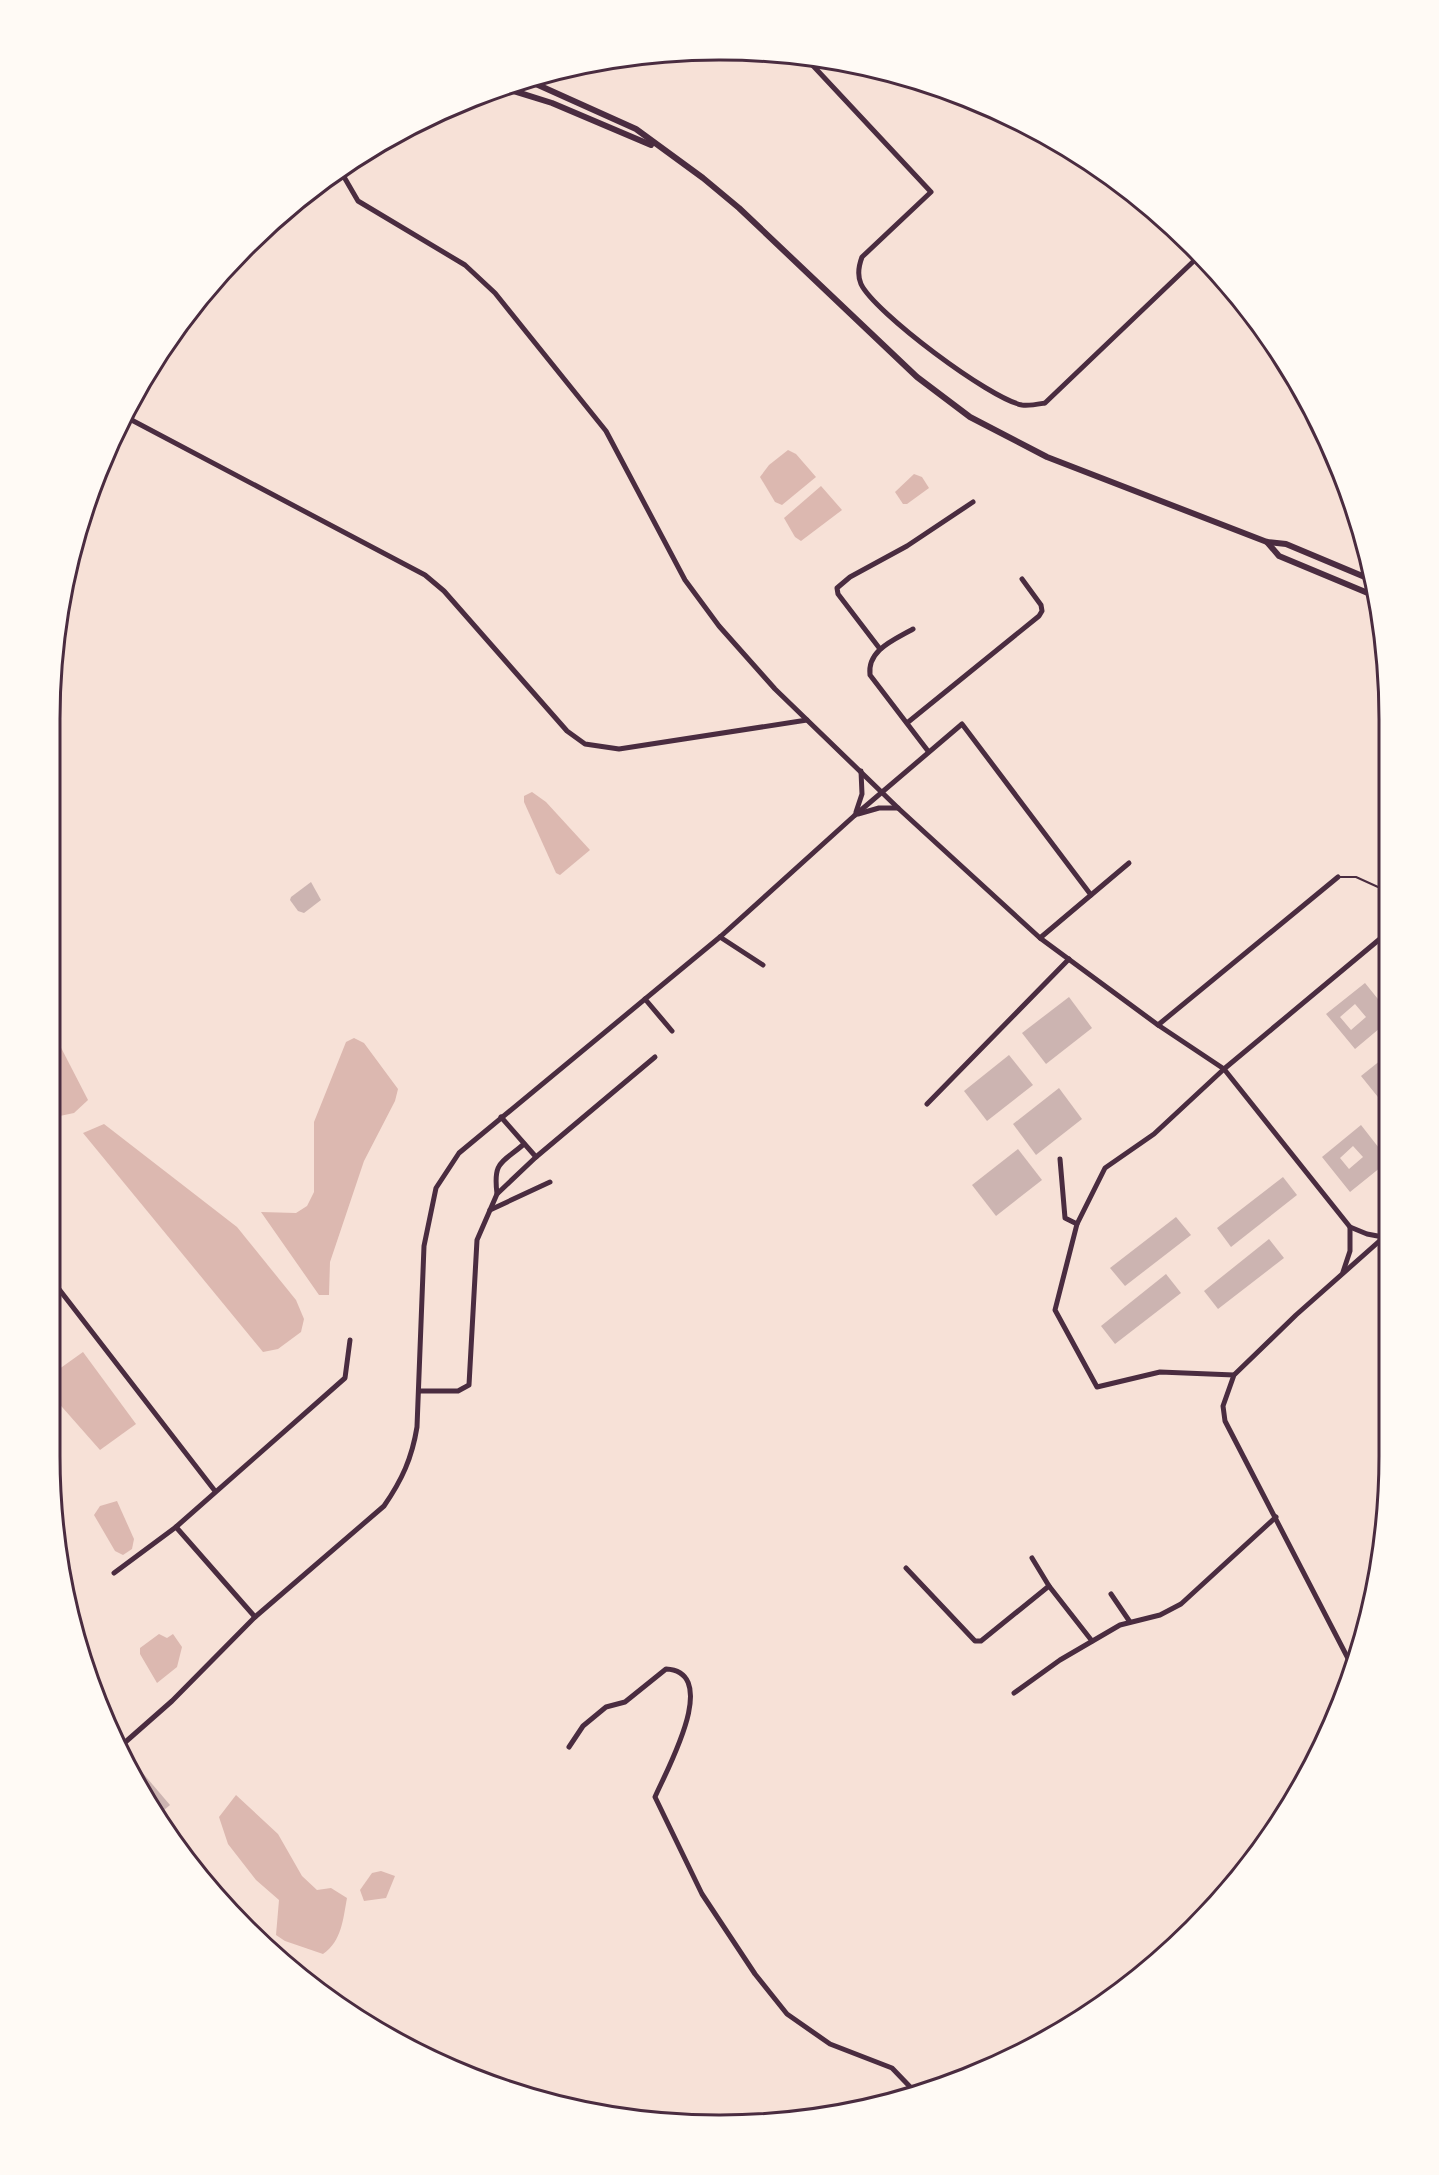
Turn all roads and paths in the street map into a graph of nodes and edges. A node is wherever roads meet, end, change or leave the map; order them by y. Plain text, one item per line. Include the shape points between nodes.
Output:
1 (815, 67) edge
2 (538, 85) edge
3 (517, 92) edge
4 (665, 152) junction
5 (344, 177) edge
6 (1193, 261) edge
7 (132, 420) edge
8 (973, 502) dead end
9 (1267, 542) junction
10 (1363, 576) edge
11 (1022, 579) dead end
12 (1366, 592) edge
13 (913, 628) dead end
14 (880, 649) junction
15 (807, 720) junction
16 (907, 723) junction
17 (928, 751) junction
18 (861, 771) junction
19 (882, 792) junction
20 (898, 808) junction
21 (854, 816) junction
22 (1129, 863) dead end
23 (1338, 877) joint
24 (1378, 886) dead end
25 (1091, 895) junction
26 (720, 937) junction
27 (1040, 938) junction
28 (1379, 940) edge
29 (1069, 959) junction
30 (764, 965) dead end
31 (645, 999) junction
32 (1158, 1025) junction
33 (672, 1031) dead end
34 (655, 1057) dead end
35 (1224, 1069) junction
36 (927, 1104) dead end
37 (501, 1117) junction
38 (524, 1144) junction
39 (536, 1158) junction
40 (1060, 1159) dead end
41 (550, 1182) dead end
42 (497, 1194) junction
43 (490, 1210) junction
44 (1077, 1224) junction
45 (1350, 1227) junction
46 (1379, 1235) edge
47 (1379, 1240) edge
48 (1342, 1272) junction
49 (60, 1290) edge
50 (350, 1340) dead end
51 (1234, 1376) junction
52 (419, 1391) junction
53 (215, 1491) junction
54 (1276, 1517) junction
55 (176, 1527) junction
56 (1032, 1558) dead end
57 (906, 1568) dead end
58 (114, 1573) dead end
59 (1049, 1586) junction
60 (1111, 1594) dead end
61 (255, 1617) junction
62 (1130, 1622) junction
63 (1092, 1641) junction
64 (1347, 1657) edge
65 (1014, 1693) dead end
66 (126, 1742) edge
67 (570, 1747) dead end
68 (910, 2087) edge

1 - 6 street via 931,192 862,256 858,268 860,282 874,303 975,382 1023,405 1045,403
2 - 4 street via 636,129
3 - 4 street via 635,136
4 - 9 street via 739,208 917,377 970,417 1047,457
5 - 15 street via 358,201 465,265 495,293 606,431 697,598 742,654
7 - 15 street via 425,574 567,731 585,744 619,748
8 - 14 street via 837,588
9 - 10 street via 1286,544
9 - 12 street via 1279,556
11 - 16 street via 1041,605 1039,616
13 - 14 street
14 - 16 street via 869,665 870,675
15 - 18 street
16 - 17 street
17 - 19 street
17 - 25 street via 962,724
18 - 19 street
18 - 21 street via 862,794
19 - 20 street
19 - 21 street
20 - 21 street via 868,810
20 - 27 street
21 - 26 street
22 - 25 street
23 - 24 lane
23 - 32 street
25 - 27 street
26 - 30 street
26 - 31 street
27 - 29 street
28 - 35 street
29 - 32 street
29 - 36 street
31 - 33 street
31 - 37 street
32 - 35 street
34 - 39 street
35 - 44 street via 1154,1134 1105,1168
35 - 45 street
37 - 38 street
37 - 52 street via 459,1153 436,1188 424,1246
38 - 39 street
38 - 42 street via 496,1170
39 - 42 street
40 - 44 street via 1065,1218
41 - 43 street
42 - 43 street
43 - 52 street via 477,1240 469,1385 458,1391
44 - 51 street via 1055,1310 1097,1388 1160,1372
45 - 46 street
45 - 48 street via 1350,1251
47 - 48 street
48 - 51 street
49 - 53 street
50 - 53 street via 345,1378
51 - 54 street via 1223,1406 1226,1421
52 - 61 street via 413,1451 384,1506
53 - 55 street
54 - 62 street via 1181,1604 1160,1615
54 - 64 street
55 - 58 street
55 - 61 street
56 - 59 street
57 - 59 street via 975,1641 981,1641
59 - 63 street
60 - 62 street
61 - 66 street
62 - 63 street
63 - 65 street
67 - 68 street via 583,1726 606,1707 625,1702 666,1670 679,1670 686,1676 692,1689 688,1720 655,1797 702,1894 755,1974 788,2014 830,2044 892,2068

